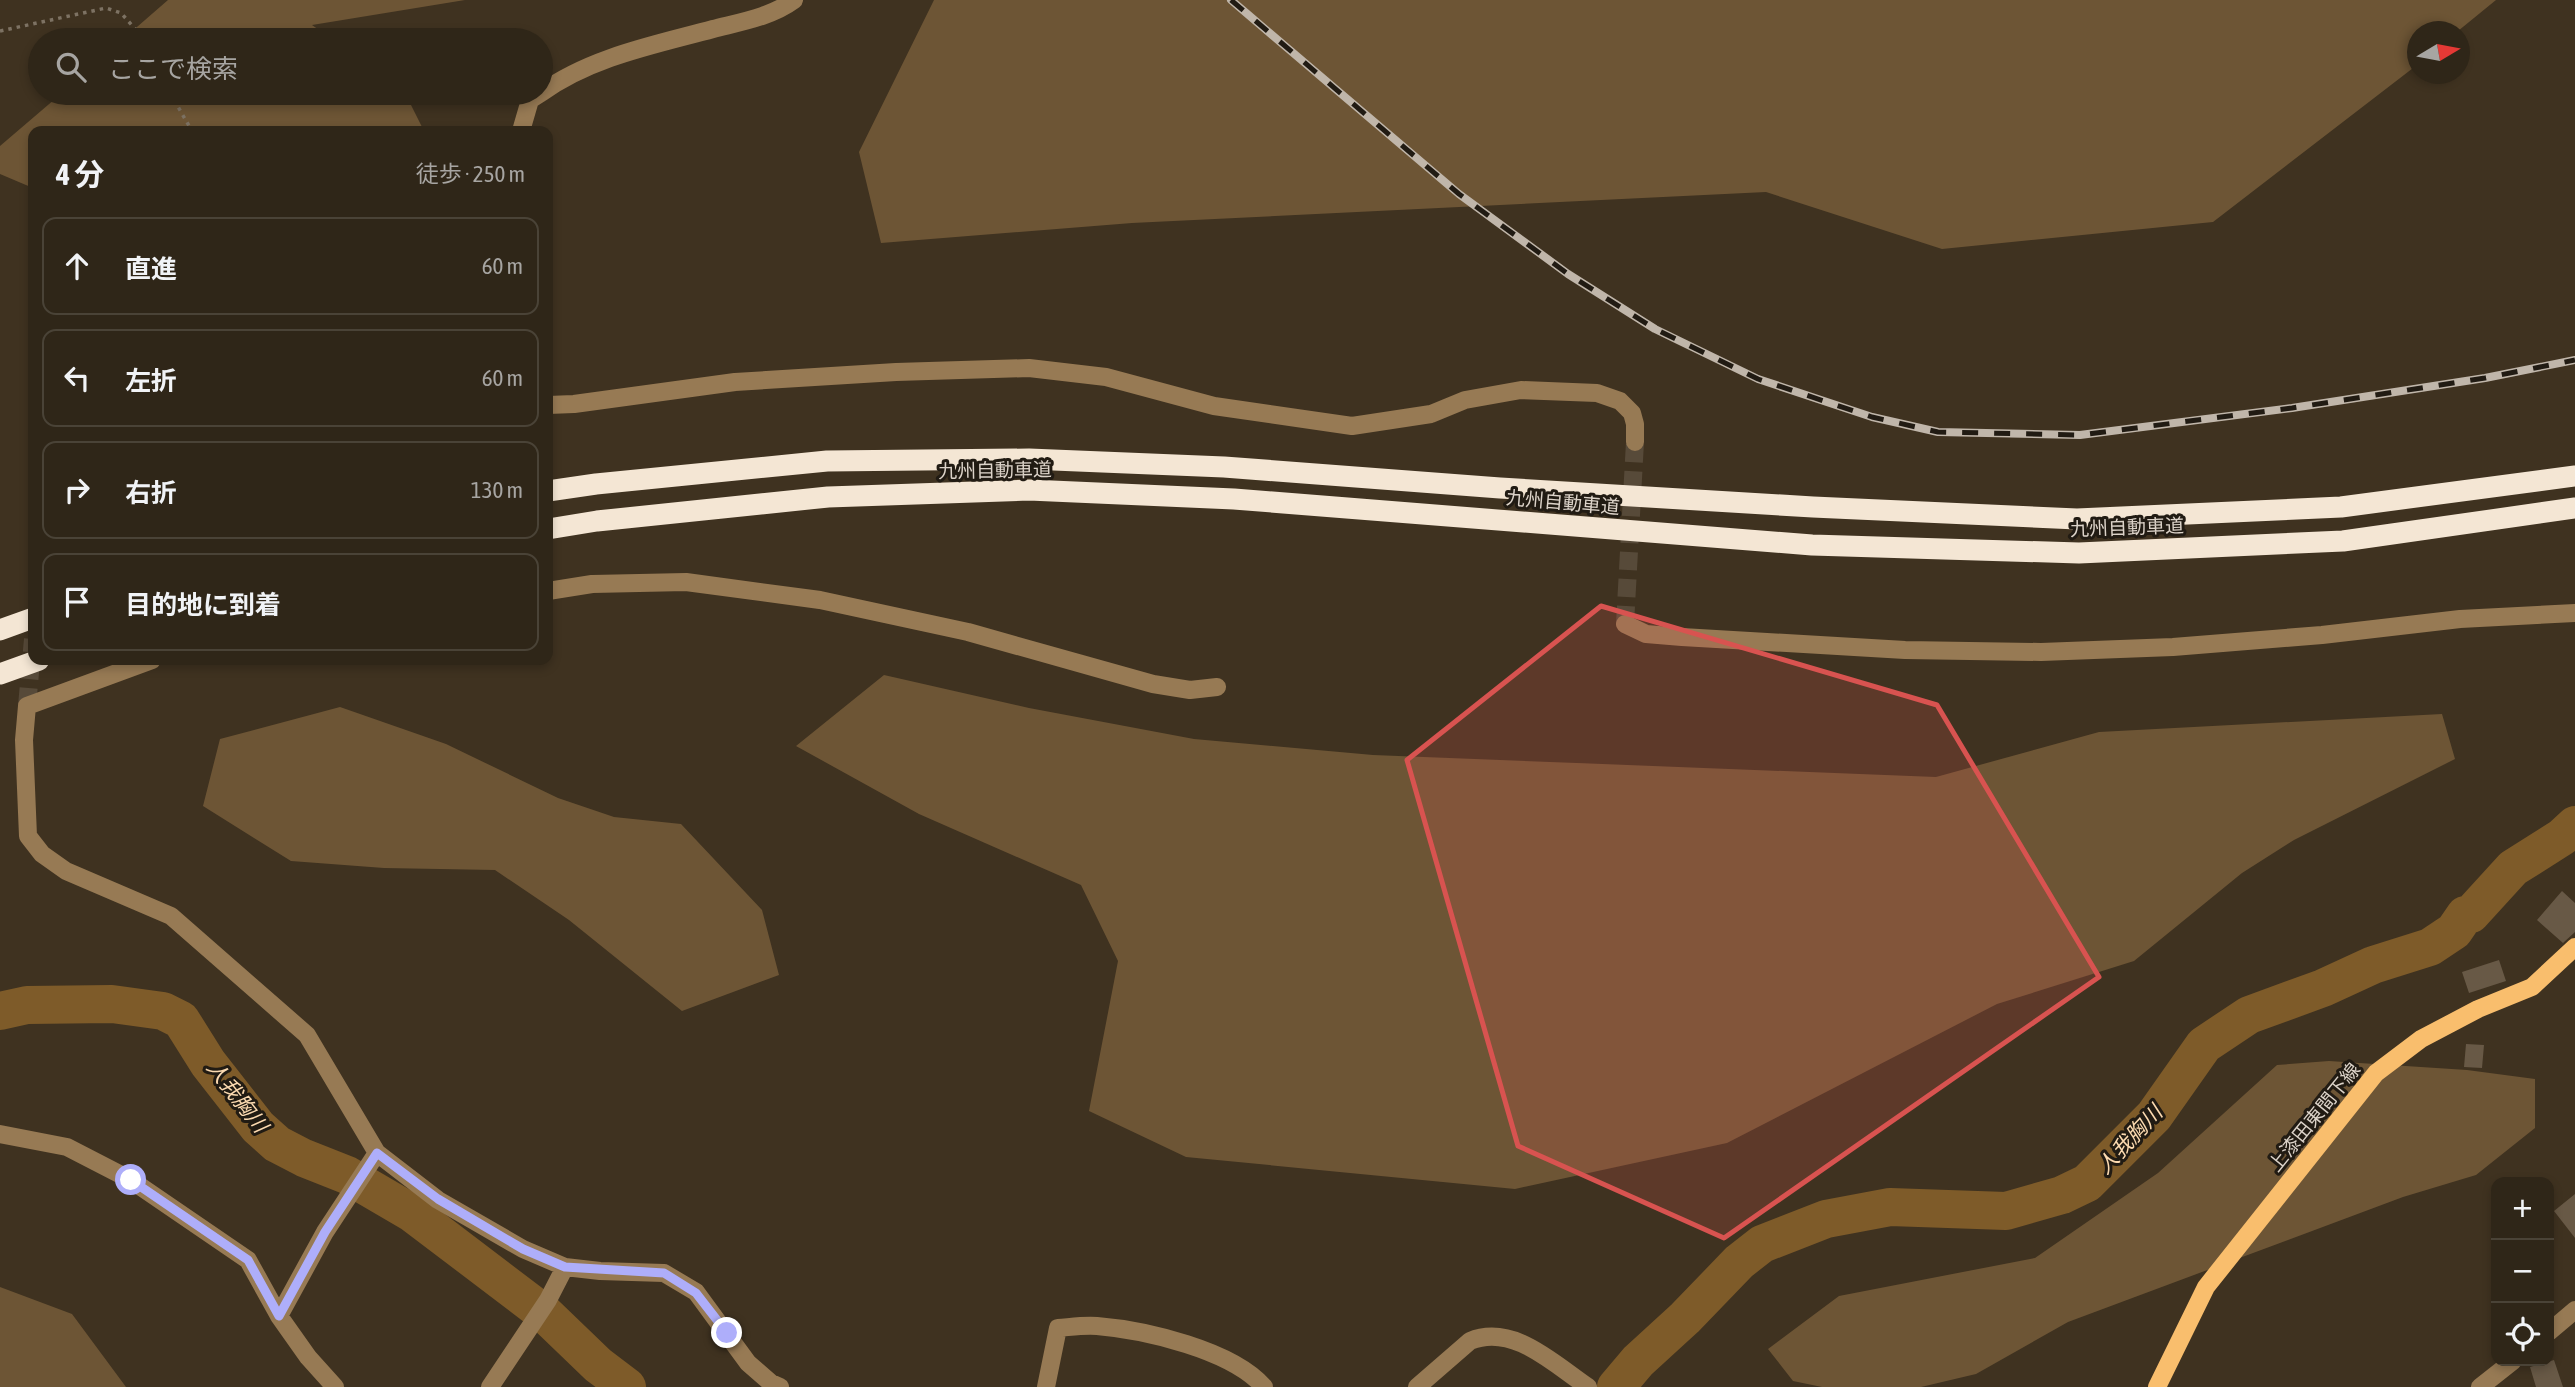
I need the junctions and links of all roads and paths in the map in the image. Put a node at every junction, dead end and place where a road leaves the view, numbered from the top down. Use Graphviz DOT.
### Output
graph roads {
  1 [pos="794,0"];
  2 [pos="134,28"];
  3 [pos="0,31"];
  4 [pos="553,84"];
  5 [pos="177,105"];
  6 [pos="529,105"];
  7 [pos="189,126"];
  8 [pos="522,126"];
  9 [pos="553,405"];
  10 [pos="1634,442"];
  11 [pos="2575,476"];
  12 [pos="553,490"];
  13 [pos="2575,508"];
  14 [pos="553,528"];
  15 [pos="553,590"];
  16 [pos="2575,612"];
  17 [pos="28,620"];
  18 [pos="1625,624"];
  19 [pos="0,630"];
  20 [pos="28,664"];
  21 [pos="138,665"];
  22 [pos="0,674"];
  23 [pos="1217,687"];
  24 [pos="2575,947"];
  25 [pos="0,1134"];
  26 [pos="377,1153"];
  27 [pos="565,1267"];
  28 [pos="2575,1310"];
  29 [pos="279,1316"];
  30 [pos="2554,1328"];
  31 [pos="2507,1366"];
  32 [pos="335,1387"];
  33 [pos="490,1387"];
  34 [pos="780,1387"];
  35 [pos="1046,1387"];
  36 [pos="1264,1387"];
  37 [pos="1417,1387"];
  38 [pos="1588,1387"];
  39 [pos="2157,1387"];
  40 [pos="2480,1387"];
  1 -- 4 [label="street"];
  2 -- 3 [label="path"];
  5 -- 7 [label="path"];
  6 -- 8 [label="street"];
  9 -- 10 [label="street"];
  11 -- 12 [label="highway, 九州自動車道"];
  13 -- 14 [label="highway, 九州自動車道"];
  15 -- 23 [label="street"];
  16 -- 18 [label="street"];
  17 -- 19 [label="highway"];
  20 -- 22 [label="highway"];
  21 -- 26 [label="street"];
  24 -- 39 [label="main road, 上漆田東間下線"];
  25 -- 29 [label="street"];
  26 -- 27 [label="street"];
  26 -- 29 [label="street"];
  27 -- 33 [label="street"];
  27 -- 34 [label="street"];
  28 -- 30 [label="street"];
  29 -- 32 [label="street"];
  31 -- 40 [label="street"];
  35 -- 36 [label="street"];
  37 -- 38 [label="street"];
}
